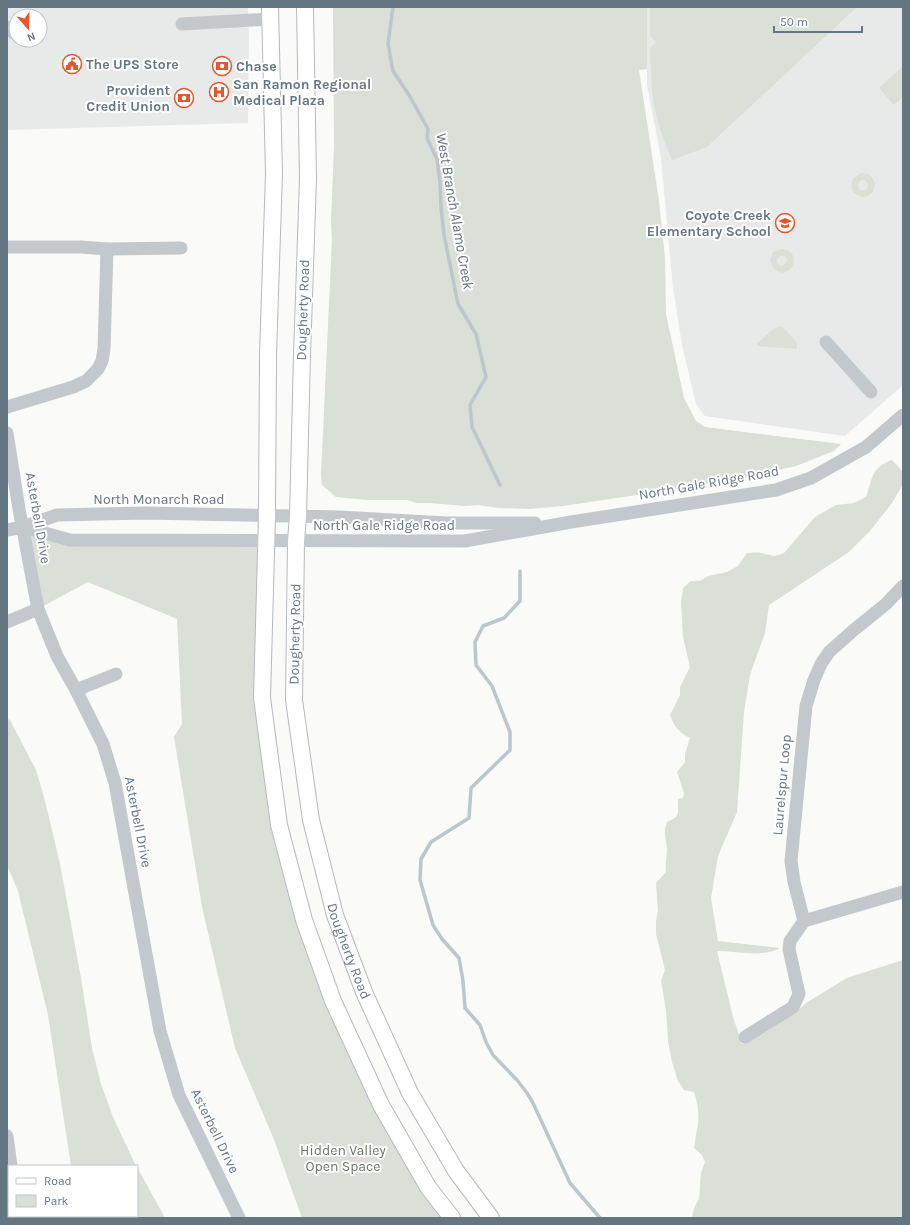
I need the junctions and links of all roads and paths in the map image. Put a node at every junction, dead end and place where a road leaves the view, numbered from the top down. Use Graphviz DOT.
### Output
graph roads {
  1 [pos="305,7"];
  2 [pos="271,13"];
  3 [pos="182,24"];
  4 [pos="7,246"];
  5 [pos="181,248"];
  6 [pos="107,249"];
  7 [pos="826,342"];
  8 [pos="871,392"];
  9 [pos="7,407"];
  10 [pos="903,415"];
  11 [pos="7,433"];
  12 [pos="267,516"];
  13 [pos="298,516"];
  14 [pos="571,522"];
  15 [pos="23,527"];
  16 [pos="7,530"];
  17 [pos="266,540"];
  18 [pos="296,542"];
  19 [pos="903,586"];
  20 [pos="38,609"];
  21 [pos="7,622"];
  22 [pos="116,674"];
  23 [pos="76,690"];
  24 [pos="903,892"];
  25 [pos="804,921"];
  26 [pos="744,1037"];
  27 [pos="7,1136"];
  28 [pos="11,1165"];
  29 [pos="239,1218"];
  30 [pos="452,1218"];
  31 [pos="491,1218"];
  1 -- 13 [label="main road, Dougherty Road"];
  2 -- 3 [label="street"];
  2 -- 12 [label="main road"];
  4 -- 6 [label="street"];
  5 -- 6 [label="street"];
  6 -- 9 [label="street"];
  7 -- 8 [label="street"];
  10 -- 14 [label="street, North Gale Ridge Road"];
  11 -- 15 [label="street, Asterbell Drive"];
  12 -- 13 [label="street, North Monarch Road"];
  12 -- 15 [label="street, North Monarch Road"];
  12 -- 17 [label="main road"];
  13 -- 14 [label="street, North Gale Ridge Road"];
  13 -- 18 [label="main road, Dougherty Road"];
  14 -- 18 [label="street, North Gale Ridge Road"];
  15 -- 16 [label="street, North Monarch Road"];
  15 -- 17 [label="street, North Monarch Road"];
  15 -- 20 [label="street, Asterbell Drive"];
  17 -- 18 [label="street, North Gale Ridge Road"];
  17 -- 30 [label="main road"];
  18 -- 31 [label="main road, Dougherty Road"];
  19 -- 25 [label="street, Laurelspur Loop"];
  20 -- 21 [label="street"];
  20 -- 23 [label="street, Asterbell Drive"];
  22 -- 23 [label="street"];
  23 -- 29 [label="street, Asterbell Drive"];
  24 -- 25 [label="street"];
  25 -- 26 [label="street"];
  27 -- 28 [label="street"];
}
